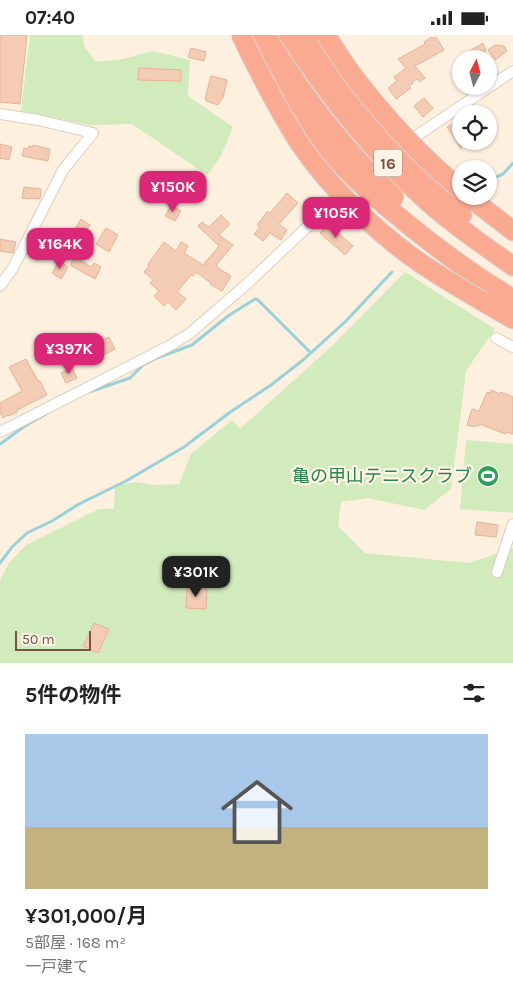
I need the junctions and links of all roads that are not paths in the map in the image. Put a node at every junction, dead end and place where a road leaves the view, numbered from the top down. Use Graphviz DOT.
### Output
graph roads {
  1 [pos="240,35"];
  2 [pos="289,35"];
  3 [pos="310,35"];
  4 [pos="326,35"];
  5 [pos="330,35"];
  6 [pos="254,38"];
  7 [pos="332,68"];
  8 [pos="513,71"];
  9 [pos="0,114"];
  10 [pos="406,143"];
  11 [pos="452,182"];
  12 [pos="348,191"];
  13 [pos="480,205"];
  14 [pos="513,231"];
  15 [pos="513,256"];
  16 [pos="513,266"];
  17 [pos="0,286"];
  18 [pos="513,291"];
  19 [pos="513,299"];
  20 [pos="513,319"];
  21 [pos="496,339"];
  22 [pos="513,347"];
  23 [pos="0,432"];
  24 [pos="513,525"];
  25 [pos="497,572"];
  1 -- 20 [label="highway, bridge"];
  2 -- 16 [label="highway, 16"];
  3 -- 7 [label="highway, 16"];
  4 -- 11 [label="highway, 16, bridge"];
  5 -- 7 [label="highway"];
  6 -- 18 [label="highway, 16"];
  6 -- 19 [label="highway, 16"];
  7 -- 15 [label="highway, 16"];
  8 -- 10 [label="street"];
  9 -- 17 [label="street"];
  12 -- 23 [label="street"];
  13 -- 14 [label="highway"];
  21 -- 22 [label="street"];
  24 -- 25 [label="street"];
}
